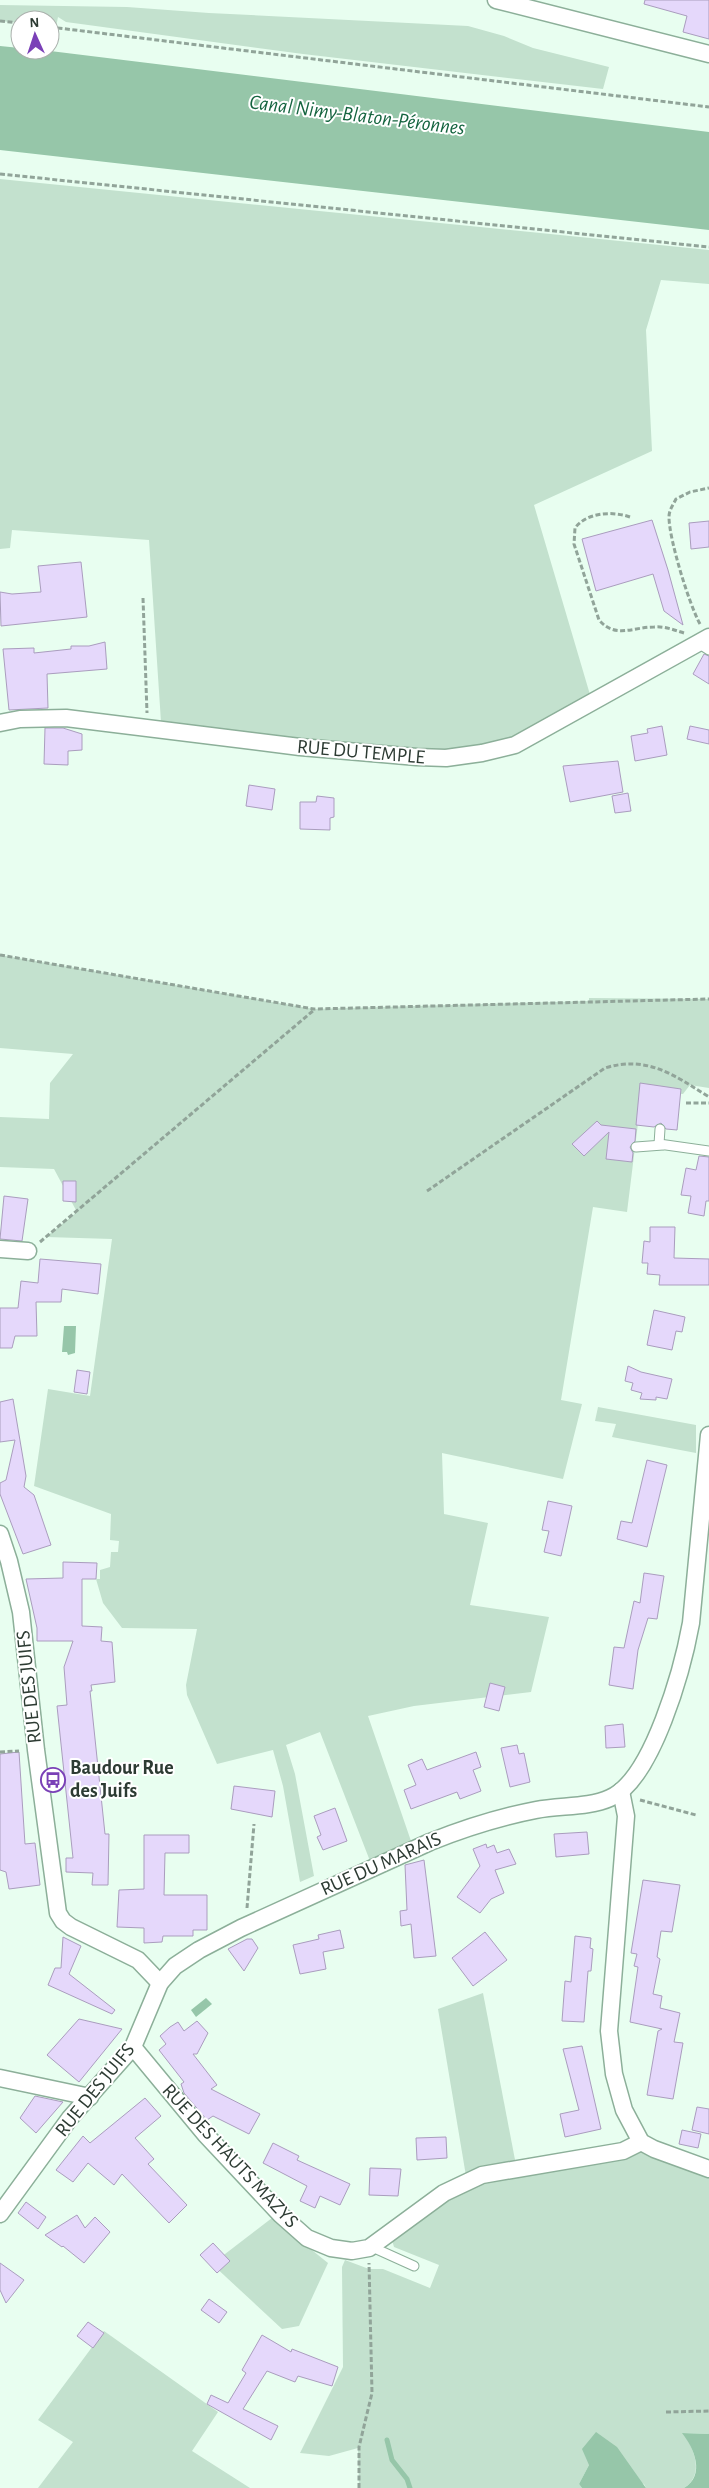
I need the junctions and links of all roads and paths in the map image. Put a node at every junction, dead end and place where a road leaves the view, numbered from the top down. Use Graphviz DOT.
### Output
graph roads {
  1 [pos="496,0"];
  2 [pos="60,28"];
  3 [pos="709,54"];
  4 [pos="709,107"];
  5 [pos="0,174"];
  6 [pos="709,247"];
  7 [pos="709,488"];
  8 [pos="630,517"];
  9 [pos="142,598"];
  10 [pos="684,633"];
  11 [pos="706,642"];
  12 [pos="0,723"];
  13 [pos="148,728"];
  14 [pos="0,955"];
  15 [pos="709,999"];
  16 [pos="314,1010"];
  17 [pos="709,1096"];
  18 [pos="686,1103"];
  19 [pos="709,1103"];
  20 [pos="660,1129"];
  21 [pos="663,1145"];
  22 [pos="636,1147"];
  23 [pos="709,1151"];
  24 [pos="426,1191"];
  25 [pos="0,1250"];
  26 [pos="28,1251"];
  27 [pos="709,1435"];
  28 [pos="0,1534"];
  29 [pos="622,1792"];
  30 [pos="696,1815"];
  31 [pos="254,1824"];
  32 [pos="246,1926"];
  33 [pos="160,1983"];
  34 [pos="133,2047"];
  35 [pos="0,2078"];
  36 [pos="90,2097"];
  37 [pos="641,2142"];
  38 [pos="709,2169"];
  39 [pos="0,2214"];
  40 [pos="370,2248"];
  41 [pos="414,2266"];
  42 [pos="709,2411"];
  43 [pos="666,2412"];
  44 [pos="359,2488"];
  1 -- 3 [label="street"];
  2 -- 4 [label="path"];
  5 -- 6 [label="path"];
  7 -- 11 [label="path"];
  8 -- 10 [label="path"];
  9 -- 13 [label="path"];
  11 -- 13 [label="street, RUE DU TEMPLE"];
  12 -- 13 [label="street, RUE DU TEMPLE"];
  14 -- 16 [label="path"];
  15 -- 16 [label="path"];
  16 -- 26 [label="path"];
  17 -- 24 [label="path"];
  18 -- 19 [label="path"];
  20 -- 21 [label="lane"];
  21 -- 22 [label="lane"];
  21 -- 23 [label="lane"];
  25 -- 26 [label="street"];
  27 -- 29 [label="street, RUE DU MARAIS"];
  28 -- 33 [label="street, RUE DES JUIFS"];
  29 -- 30 [label="path"];
  29 -- 32 [label="street, RUE DU MARAIS"];
  29 -- 37 [label="street"];
  31 -- 32 [label="path"];
  32 -- 33 [label="street, RUE DU MARAIS"];
  33 -- 34 [label="street, RUE DES JUIFS"];
  34 -- 36 [label="street, RUE DES JUIFS"];
  34 -- 40 [label="street, RUE DES HAUTS MAZYS"];
  35 -- 36 [label="street"];
  36 -- 39 [label="street, RUE DES JUIFS"];
  37 -- 38 [label="street"];
  37 -- 40 [label="street"];
  40 -- 41 [label="lane"];
  40 -- 44 [label="path"];
  42 -- 43 [label="path"];
}
